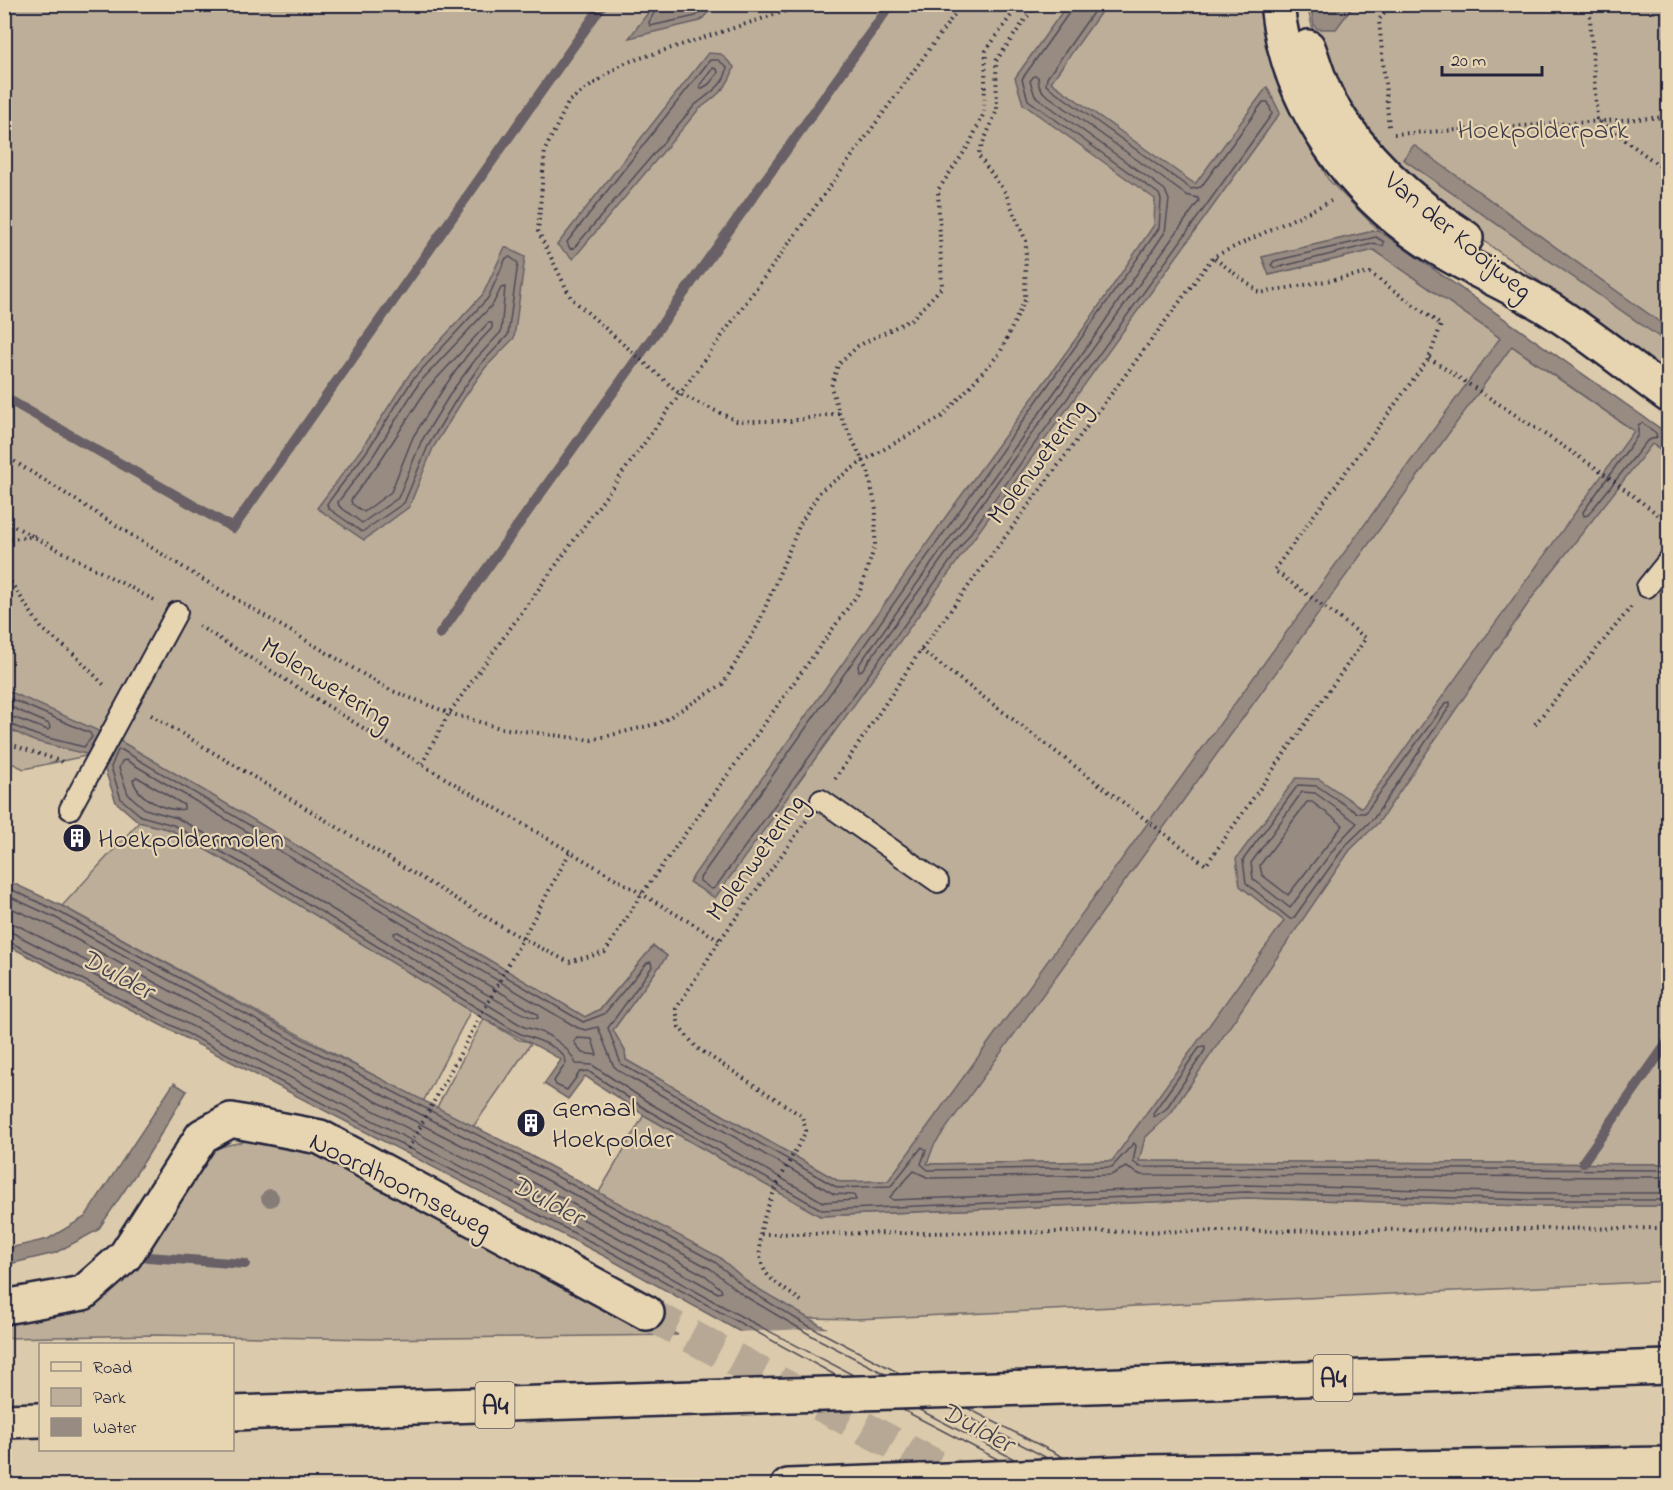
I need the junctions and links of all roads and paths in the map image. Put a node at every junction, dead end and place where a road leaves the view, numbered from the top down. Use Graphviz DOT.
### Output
graph roads {
  1 [pos="795,4"];
  2 [pos="962,4"];
  3 [pos="1019,4"];
  4 [pos="1036,4"];
  5 [pos="1277,4"];
  6 [pos="1298,4"];
  7 [pos="1390,4"];
  8 [pos="1589,4"];
  9 [pos="1668,117"];
  10 [pos="1597,119"];
  11 [pos="1668,172"];
  12 [pos="1358,185"];
  13 [pos="1213,257"];
  14 [pos="1544,306"];
  15 [pos="1429,358"];
  16 [pos="680,394"];
  17 [pos="1668,395"];
  18 [pos="839,413"];
  19 [pos="4,455"];
  20 [pos="862,461"];
  21 [pos="4,521"];
  22 [pos="1668,522"];
  23 [pos="36,536"];
  24 [pos="4,540"];
  25 [pos="1668,561"];
  26 [pos="4,572"];
  27 [pos="1647,587"];
  28 [pos="177,612"];
  29 [pos="921,650"];
  30 [pos="128,701"];
  31 [pos="449,713"];
  32 [pos="1535,724"];
  33 [pos="4,742"];
  34 [pos="422,764"];
  35 [pos="93,769"];
  36 [pos="821,800"];
  37 [pos="70,809"];
  38 [pos="570,852"];
  39 [pos="938,882"];
  40 [pos="641,895"];
  41 [pos="521,938"];
  42 [pos="720,940"];
  43 [pos="406,1153"];
  44 [pos="1668,1228"];
  45 [pos="761,1234"];
  46 [pos="801,1301"];
  47 [pos="4,1306"];
  48 [pos="647,1313"];
  49 [pos="1668,1366"];
  50 [pos="234,1413"];
  51 [pos="39,1420"];
  52 [pos="4,1421"];
  53 [pos="1668,1464"];
  54 [pos="788,1485"];
  1 -- 16 [label="path"];
  2 -- 16 [label="path"];
  3 -- 18 [label="path"];
  4 -- 20 [label="path"];
  5 -- 12 [label="main road, Van der Kooijweg"];
  6 -- 14 [label="main road, Van der Kooijweg"];
  7 -- 10 [label="path, Van der Kooijweg"];
  8 -- 10 [label="path"];
  9 -- 10 [label="path"];
  10 -- 11 [label="path"];
  12 -- 13 [label="path, Molenwetering"];
  12 -- 14 [label="main road, Van der Kooijweg"];
  13 -- 15 [label="path"];
  13 -- 29 [label="path, Molenwetering"];
  14 -- 17 [label="main road, Van der Kooijweg"];
  15 -- 22 [label="path"];
  15 -- 29 [label="path"];
  16 -- 18 [label="path"];
  16 -- 31 [label="path"];
  18 -- 20 [label="path"];
  19 -- 31 [label="path"];
  20 -- 31 [label="path"];
  20 -- 40 [label="path"];
  21 -- 23 [label="path, Molenwetering"];
  23 -- 24 [label="path"];
  23 -- 28 [label="path, Molenwetering"];
  25 -- 27 [label="lane"];
  26 -- 30 [label="path"];
  27 -- 32 [label="path"];
  28 -- 30 [label="lane"];
  28 -- 34 [label="path, Molenwetering"];
  29 -- 36 [label="path, Molenwetering"];
  30 -- 35 [label="lane"];
  30 -- 41 [label="path"];
  31 -- 34 [label="path"];
  33 -- 35 [label="path"];
  34 -- 38 [label="path, Molenwetering"];
  35 -- 37 [label="lane"];
  36 -- 39 [label="lane"];
  36 -- 42 [label="path, Molenwetering"];
  38 -- 40 [label="path, Molenwetering"];
  38 -- 41 [label="path"];
  40 -- 41 [label="path"];
  40 -- 42 [label="path, Molenwetering"];
  41 -- 43 [label="path"];
  42 -- 45 [label="path"];
  44 -- 45 [label="path"];
  45 -- 46 [label="path"];
  47 -- 48 [label="main road, Noordhoornseweg"];
  49 -- 50 [label="main road, A4, bridge"];
  51 -- 52 [label="main road"];
  53 -- 54 [label="main road, bridge"];
}
